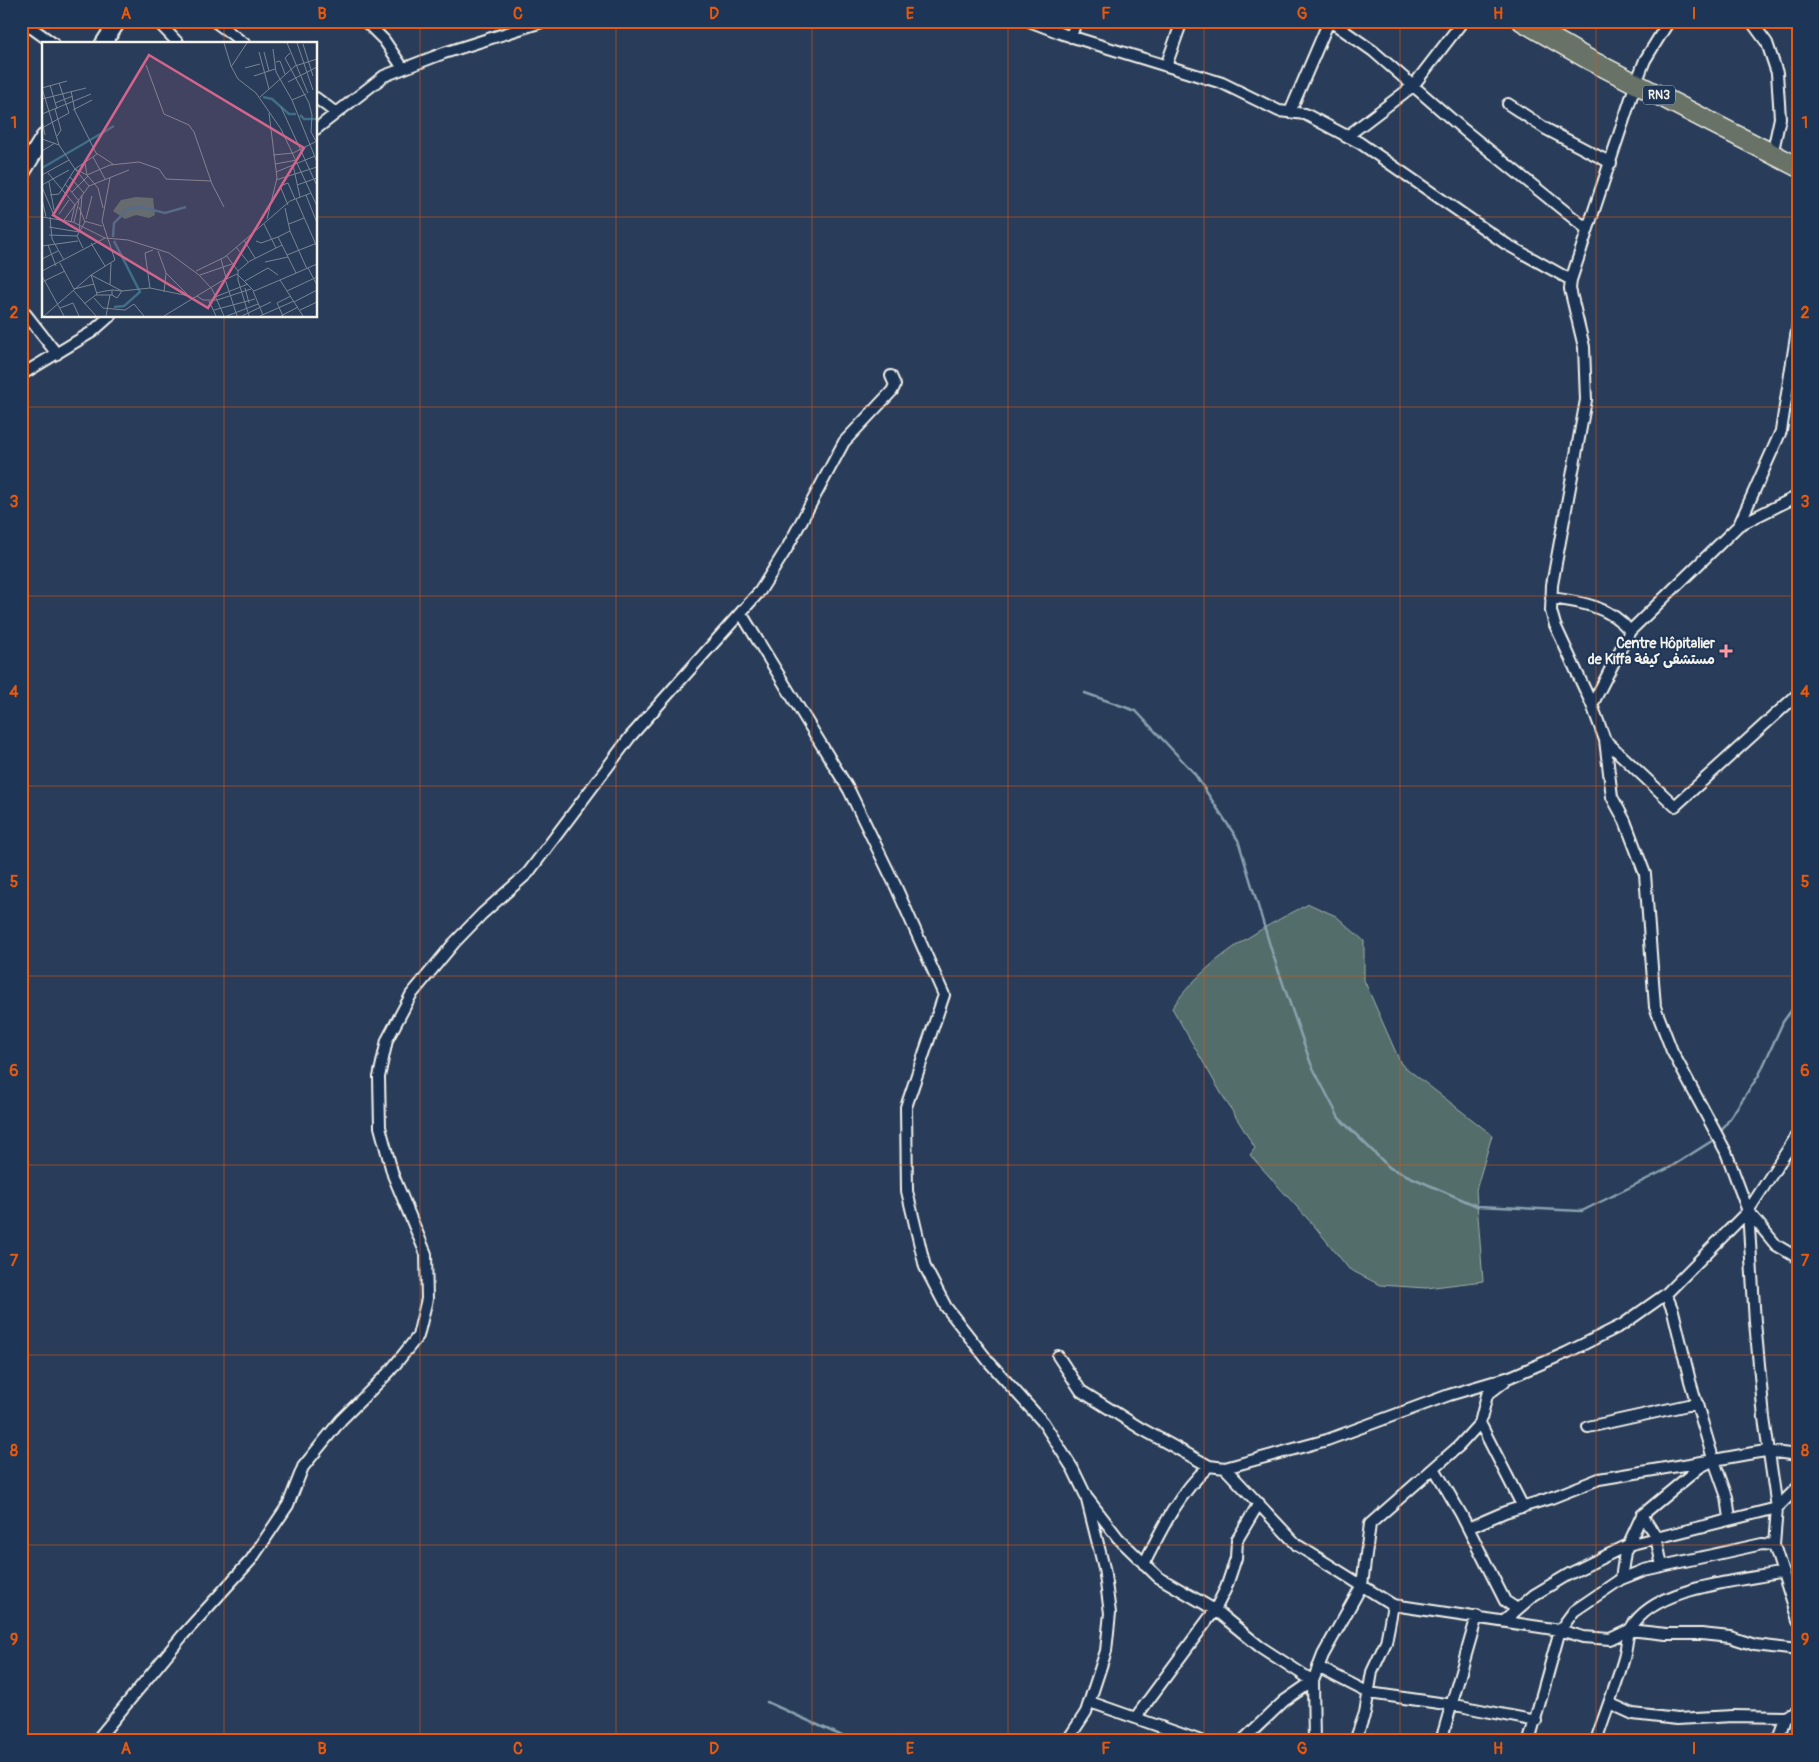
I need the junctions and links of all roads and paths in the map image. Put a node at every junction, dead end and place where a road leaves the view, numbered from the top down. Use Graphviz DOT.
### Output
graph roads {
  1 [pos="118,21"];
  2 [pos="157,21"];
  3 [pos="214,21"];
  4 [pos="365,21"];
  5 [pos="545,21"];
  6 [pos="1029,21"];
  7 [pos="1076,21"];
  8 [pos="1182,21"];
  9 [pos="1330,21"];
  10 [pos="1463,21"];
  11 [pos="1522,21"];
  12 [pos="1669,21"];
  13 [pos="1752,22"];
  14 [pos="25,25"];
  15 [pos="1543,27"];
  16 [pos="1071,37"];
  17 [pos="51,42"];
  18 [pos="104,42"];
  19 [pos="177,42"];
  20 [pos="243,42"];
  21 [pos="1166,66"];
  22 [pos="403,68"];
  23 [pos="1636,83"];
  24 [pos="1413,86"];
  25 [pos="318,100"];
  26 [pos="1508,104"];
  27 [pos="1290,112"];
  28 [pos="336,113"];
  29 [pos="318,127"];
  30 [pos="1346,137"];
  31 [pos="42,140"];
  32 [pos="1772,155"];
  33 [pos="1611,163"];
  34 [pos="1798,167"];
  35 [pos="21,174"];
  36 [pos="1587,229"];
  37 [pos="1571,280"];
  38 [pos="21,308"];
  39 [pos="108,318"];
  40 [pos="1798,324"];
  41 [pos="57,354"];
  42 [pos="21,375"];
  43 [pos="891,376"];
  44 [pos="1798,496"];
  45 [pos="1739,525"];
  46 [pos="1551,598"];
  47 [pos="740,613"];
  48 [pos="1630,631"];
  49 [pos="1798,694"];
  50 [pos="1592,705"];
  51 [pos="1605,740"];
  52 [pos="1798,1134"];
  53 [pos="1748,1210"];
  54 [pos="1798,1258"];
  55 [pos="1666,1294"];
  56 [pos="1058,1356"];
  57 [pos="1510,1377"];
  58 [pos="1697,1402"];
  59 [pos="1480,1423"];
  60 [pos="1588,1427"];
  61 [pos="1770,1452"];
  62 [pos="1798,1455"];
  63 [pos="1714,1460"];
  64 [pos="1209,1466"];
  65 [pos="1225,1468"];
  66 [pos="1434,1468"];
  67 [pos="1798,1486"];
  68 [pos="1086,1496"];
  69 [pos="1259,1503"];
  70 [pos="1522,1507"];
  71 [pos="1777,1508"];
  72 [pos="1642,1515"];
  73 [pos="1730,1518"];
  74 [pos="1468,1528"];
  75 [pos="1656,1537"];
  76 [pos="1628,1545"];
  77 [pos="1774,1545"];
  78 [pos="1144,1564"];
  79 [pos="1662,1566"];
  80 [pos="1784,1572"];
  81 [pos="1621,1579"];
  82 [pos="1362,1585"];
  83 [pos="1393,1605"];
  84 [pos="1517,1609"];
  85 [pos="1215,1610"];
  86 [pos="1477,1616"];
  87 [pos="1798,1620"];
  88 [pos="1504,1621"];
  89 [pos="1560,1630"];
  90 [pos="1629,1630"];
  91 [pos="1798,1650"];
  92 [pos="1318,1667"];
  93 [pos="1313,1681"];
  94 [pos="1369,1693"];
  95 [pos="1090,1702"];
  96 [pos="1609,1703"];
  97 [pos="1453,1705"];
  98 [pos="1798,1711"];
  99 [pos="1136,1717"];
  100 [pos="1785,1717"];
  101 [pos="1536,1721"];
  102 [pos="96,1741"];
  103 [pos="1067,1741"];
  104 [pos="1200,1741"];
  105 [pos="1242,1741"];
  106 [pos="1314,1741"];
  107 [pos="1355,1741"];
  108 [pos="1441,1741"];
  109 [pos="1529,1741"];
  110 [pos="1596,1741"];
  111 [pos="1778,1741"];
  1 -- 18 [label="main road"];
  2 -- 19 [label="street"];
  3 -- 20 [label="street"];
  4 -- 22 [label="street"];
  5 -- 22 [label="street"];
  6 -- 16 [label="street"];
  7 -- 16 [label="street"];
  8 -- 21 [label="street"];
  9 -- 24 [label="street"];
  9 -- 27 [label="street"];
  10 -- 24 [label="street"];
  11 -- 15 [label="highway, RN3"];
  12 -- 23 [label="street"];
  13 -- 32 [label="street"];
  14 -- 17 [label="street"];
  15 -- 23 [label="highway, RN3"];
  16 -- 21 [label="street"];
  21 -- 27 [label="street"];
  22 -- 28 [label="street"];
  23 -- 32 [label="highway, RN3"];
  23 -- 33 [label="street"];
  24 -- 30 [label="street"];
  24 -- 36 [label="street"];
  25 -- 28 [label="street"];
  26 -- 33 [label="street"];
  27 -- 30 [label="street"];
  28 -- 29 [label="street"];
  30 -- 37 [label="street"];
  31 -- 35 [label="main road"];
  32 -- 34 [label="highway, RN3"];
  33 -- 36 [label="street"];
  36 -- 37 [label="street"];
  37 -- 46 [label="street"];
  38 -- 41 [label="street"];
  39 -- 41 [label="street"];
  40 -- 45 [label="street"];
  41 -- 42 [label="street"];
  43 -- 47 [label="street"];
  44 -- 45 [label="street"];
  45 -- 48 [label="street"];
  46 -- 48 [label="street"];
  46 -- 50 [label="street"];
  47 -- 68 [label="street"];
  47 -- 102 [label="street"];
  48 -- 50 [label="street"];
  49 -- 51 [label="street"];
  50 -- 51 [label="street"];
  51 -- 53 [label="street"];
  52 -- 53 [label="street"];
  53 -- 54 [label="street"];
  53 -- 55 [label="street"];
  53 -- 61 [label="street"];
  55 -- 57 [label="street"];
  55 -- 58 [label="street"];
  56 -- 64 [label="street"];
  57 -- 59 [label="street"];
  57 -- 65 [label="street"];
  58 -- 60 [label="street"];
  58 -- 63 [label="street"];
  59 -- 66 [label="street"];
  59 -- 70 [label="street"];
  61 -- 62 [label="street"];
  61 -- 63 [label="street"];
  61 -- 71 [label="street"];
  63 -- 70 [label="street"];
  63 -- 72 [label="street"];
  63 -- 73 [label="street"];
  64 -- 65 [label="street"];
  64 -- 78 [label="street"];
  65 -- 69 [label="street"];
  66 -- 74 [label="street"];
  66 -- 82 [label="street"];
  67 -- 71 [label="street"];
  68 -- 78 [label="street"];
  68 -- 95 [label="street"];
  69 -- 82 [label="street"];
  69 -- 85 [label="street"];
  70 -- 74 [label="street"];
  71 -- 73 [label="street"];
  71 -- 77 [label="street"];
  72 -- 75 [label="street"];
  72 -- 76 [label="street"];
  73 -- 75 [label="street"];
  74 -- 84 [label="street"];
  75 -- 76 [label="street"];
  75 -- 79 [label="street"];
  76 -- 81 [label="street"];
  76 -- 84 [label="street"];
  77 -- 79 [label="street"];
  77 -- 80 [label="street"];
  78 -- 85 [label="street"];
  79 -- 81 [label="street"];
  80 -- 87 [label="street"];
  80 -- 90 [label="street"];
  81 -- 89 [label="street"];
  82 -- 83 [label="street"];
  82 -- 92 [label="street"];
  83 -- 86 [label="street"];
  83 -- 94 [label="street"];
  84 -- 88 [label="street"];
  85 -- 93 [label="street"];
  85 -- 99 [label="street"];
  86 -- 88 [label="street"];
  86 -- 97 [label="street"];
  88 -- 89 [label="street"];
  89 -- 90 [label="street"];
  89 -- 101 [label="street"];
  90 -- 91 [label="street"];
  90 -- 96 [label="street"];
  92 -- 93 [label="street"];
  92 -- 94 [label="street"];
  93 -- 105 [label="street"];
  93 -- 106 [label="street"];
  94 -- 97 [label="street"];
  94 -- 107 [label="street"];
  95 -- 99 [label="street"];
  95 -- 103 [label="street"];
  96 -- 100 [label="street"];
  96 -- 110 [label="street"];
  97 -- 101 [label="street"];
  97 -- 108 [label="street"];
  98 -- 100 [label="street"];
  99 -- 104 [label="street"];
  100 -- 111 [label="street"];
  101 -- 109 [label="street"];
}
